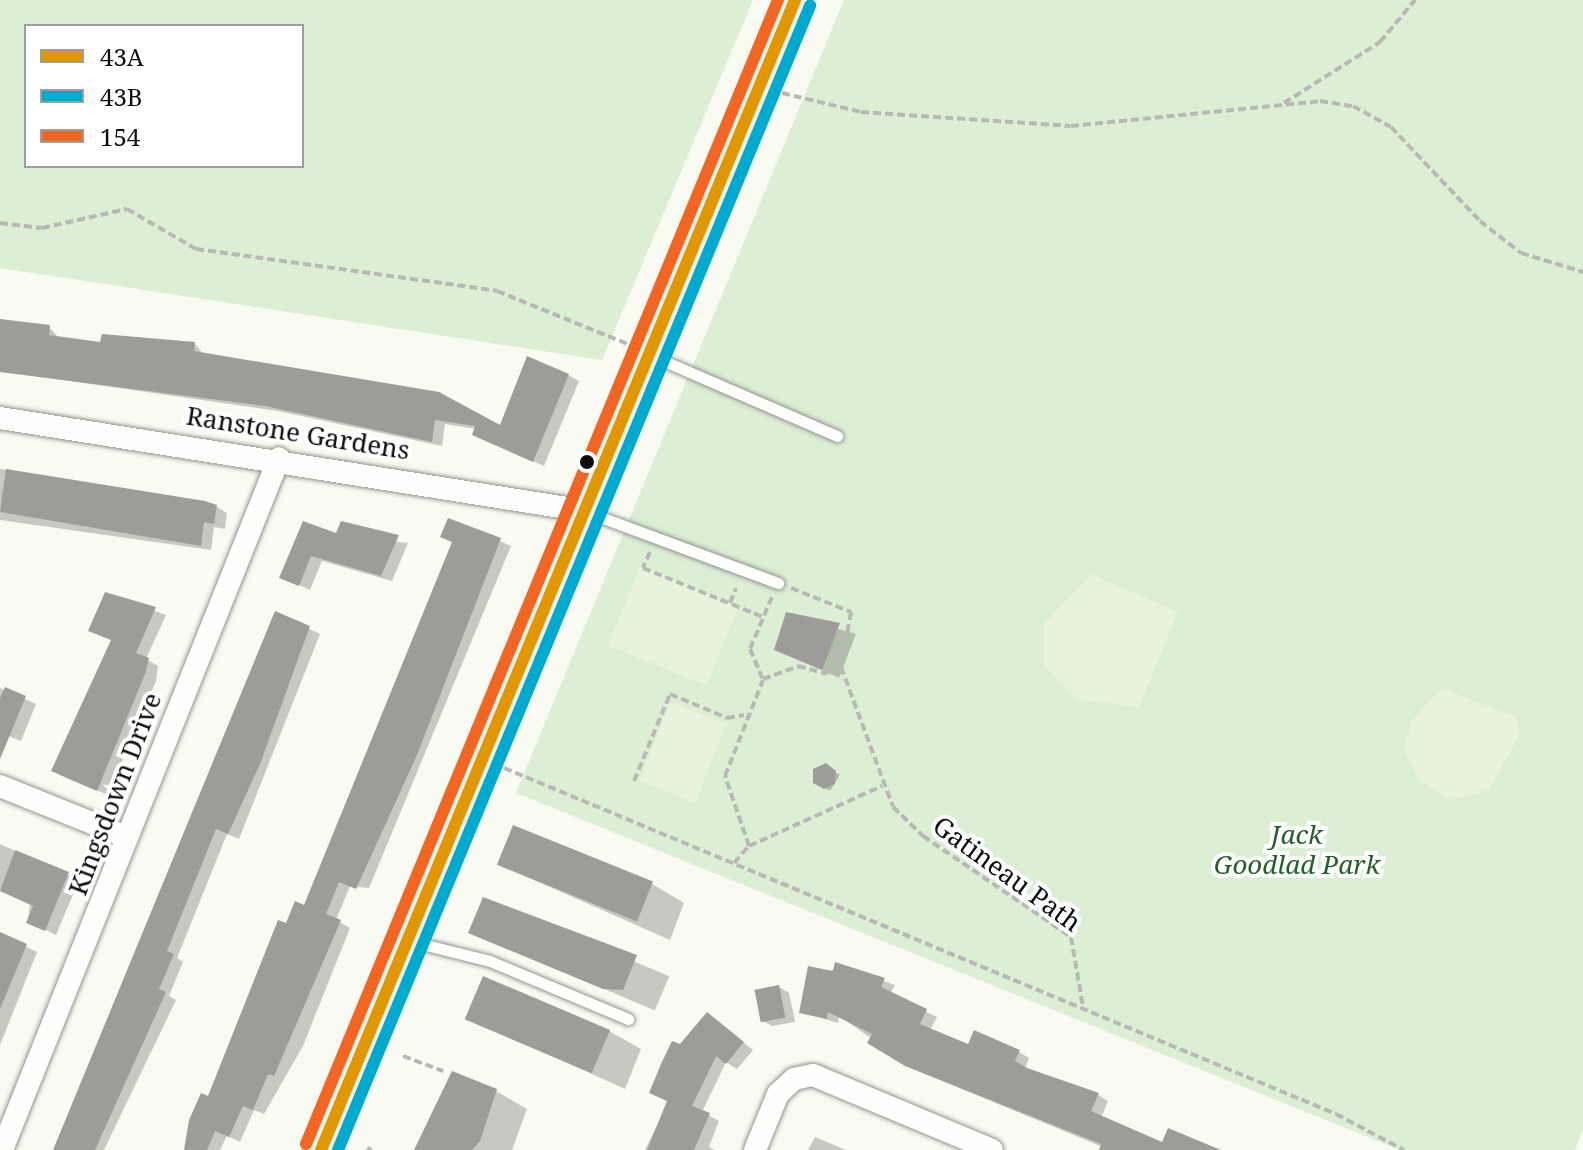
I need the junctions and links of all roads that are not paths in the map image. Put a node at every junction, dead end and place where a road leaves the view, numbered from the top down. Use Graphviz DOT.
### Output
graph roads {
  1 [pos="795,0"];
  2 [pos="638,349"];
  3 [pos="0,418"];
  4 [pos="837,436"];
  5 [pos="279,458"];
  6 [pos="586,511"];
  7 [pos="778,583"];
  8 [pos="0,786"];
  9 [pos="127,837"];
  10 [pos="408,941"];
  11 [pos="628,1019"];
  12 [pos="2,1150"];
  13 [pos="321,1150"];
  14 [pos="755,1150"];
  15 [pos="992,1150"];
  1 -- 2 [label="main road"];
  2 -- 4 [label="lane"];
  2 -- 6 [label="main road"];
  3 -- 5 [label="street, Ranstone Gardens"];
  5 -- 6 [label="street, Ranstone Gardens"];
  5 -- 9 [label="street, Kingsdown Drive"];
  6 -- 7 [label="lane"];
  6 -- 10 [label="main road"];
  8 -- 9 [label="street"];
  9 -- 12 [label="street, Kingsdown Drive"];
  10 -- 11 [label="lane"];
  10 -- 13 [label="main road"];
  14 -- 15 [label="street"];
}
